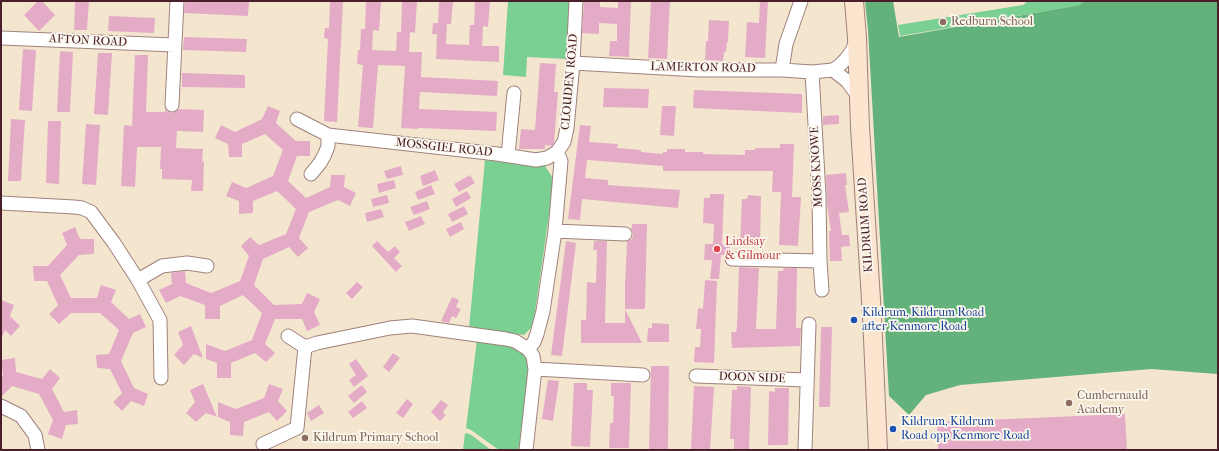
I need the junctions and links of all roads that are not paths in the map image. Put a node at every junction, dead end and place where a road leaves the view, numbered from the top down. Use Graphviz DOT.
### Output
graph roads {
  1 [pos="177,1"];
  2 [pos="576,1"];
  3 [pos="801,1"];
  4 [pos="854,1"];
  5 [pos="1,38"];
  6 [pos="857,38"];
  7 [pos="174,45"];
  8 [pos="573,63"];
  9 [pos="782,70"];
  10 [pos="833,70"];
  11 [pos="812,72"];
  12 [pos="514,93"];
  13 [pos="859,97"];
  14 [pos="172,106"];
  15 [pos="297,119"];
  16 [pos="328,135"];
  17 [pos="557,152"];
  18 [pos="508,156"];
  19 [pos="311,174"];
  20 [pos="1,203"];
  21 [pos="555,231"];
  22 [pos="625,234"];
  23 [pos="732,259"];
  24 [pos="820,261"];
  25 [pos="207,266"];
  26 [pos="138,280"];
  27 [pos="822,290"];
  28 [pos="809,324"];
  29 [pos="288,336"];
  30 [pos="304,347"];
  31 [pos="528,349"];
  32 [pos="536,370"];
  33 [pos="643,376"];
  34 [pos="696,376"];
  35 [pos="161,378"];
  36 [pos="808,380"];
  37 [pos="1,406"];
  38 [pos="877,427"];
  39 [pos="263,444"];
  40 [pos="38,450"];
  41 [pos="526,450"];
  42 [pos="805,450"];
  43 [pos="870,450"];
  44 [pos="878,450"];
  1 -- 7 [label="street"];
  2 -- 8 [label="street, CLOUDEN ROAD"];
  3 -- 9 [label="street"];
  4 -- 6 [label="street, KILDRUM ROAD"];
  5 -- 7 [label="street, AFTON ROAD"];
  6 -- 10 [label="street"];
  6 -- 13 [label="street, KILDRUM ROAD"];
  7 -- 14 [label="street"];
  8 -- 9 [label="street, LAMERTON ROAD"];
  8 -- 17 [label="street, CLOUDEN ROAD"];
  9 -- 11 [label="street, LAMERTON ROAD"];
  10 -- 11 [label="street, LAMERTON ROAD"];
  10 -- 13 [label="street"];
  11 -- 24 [label="street, MOSS KNOWE"];
  12 -- 18 [label="street"];
  13 -- 38 [label="street, KILDRUM ROAD"];
  15 -- 16 [label="street, MOSSGIEL ROAD"];
  16 -- 18 [label="street, MOSSGIEL ROAD"];
  16 -- 19 [label="street"];
  17 -- 18 [label="street, MOSSGIEL ROAD"];
  17 -- 21 [label="street"];
  20 -- 26 [label="street"];
  21 -- 22 [label="street"];
  21 -- 31 [label="street"];
  23 -- 24 [label="street"];
  24 -- 27 [label="street, MOSS KNOWE"];
  25 -- 26 [label="street"];
  26 -- 35 [label="street"];
  28 -- 36 [label="street"];
  29 -- 30 [label="street"];
  30 -- 31 [label="street"];
  30 -- 39 [label="street"];
  31 -- 32 [label="street"];
  32 -- 33 [label="street"];
  32 -- 41 [label="street"];
  34 -- 36 [label="street, DOON SIDE"];
  36 -- 42 [label="street"];
  37 -- 40 [label="street"];
  38 -- 43 [label="street"];
  38 -- 44 [label="street, KILDRUM ROAD"];
}
